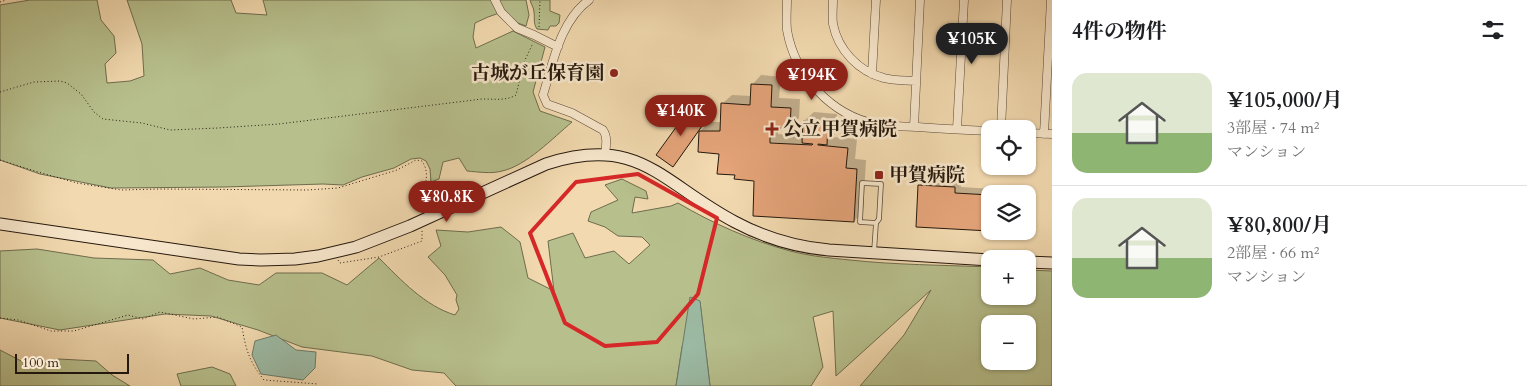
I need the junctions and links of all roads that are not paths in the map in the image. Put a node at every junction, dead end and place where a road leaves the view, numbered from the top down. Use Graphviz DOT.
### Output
graph roads {
  1 [pos="495,0"];
  2 [pos="589,0"];
  3 [pos="787,0"];
  4 [pos="833,0"];
  5 [pos="876,0"];
  6 [pos="920,0"];
  7 [pos="964,0"];
  8 [pos="1007,0"];
  9 [pos="1051,0"];
  10 [pos="558,47"];
  11 [pos="872,74"];
  12 [pos="916,81"];
  13 [pos="1049,91"];
  14 [pos="1001,120"];
  15 [pos="914,127"];
  16 [pos="957,129"];
  17 [pos="981,130"];
  18 [pos="1048,134"];
  19 [pos="605,154"];
  20 [pos="0,224"];
  21 [pos="876,224"];
  22 [pos="874,252"];
  23 [pos="981,259"];
  24 [pos="1036,262"];
  25 [pos="1052,263"];
  1 -- 10 [label="street"];
  2 -- 10 [label="street"];
  3 -- 15 [label="street"];
  4 -- 11 [label="street"];
  5 -- 11 [label="street"];
  6 -- 12 [label="street"];
  7 -- 16 [label="street"];
  8 -- 14 [label="street"];
  9 -- 13 [label="street"];
  10 -- 19 [label="street"];
  11 -- 12 [label="street"];
  12 -- 15 [label="street"];
  13 -- 18 [label="street"];
  15 -- 16 [label="street"];
  16 -- 17 [label="street"];
  19 -- 20 [label="street"];
  19 -- 22 [label="street"];
  21 -- 21 [label="lane"];
  21 -- 22 [label="lane"];
  22 -- 23 [label="street"];
  24 -- 25 [label="street"];
}
